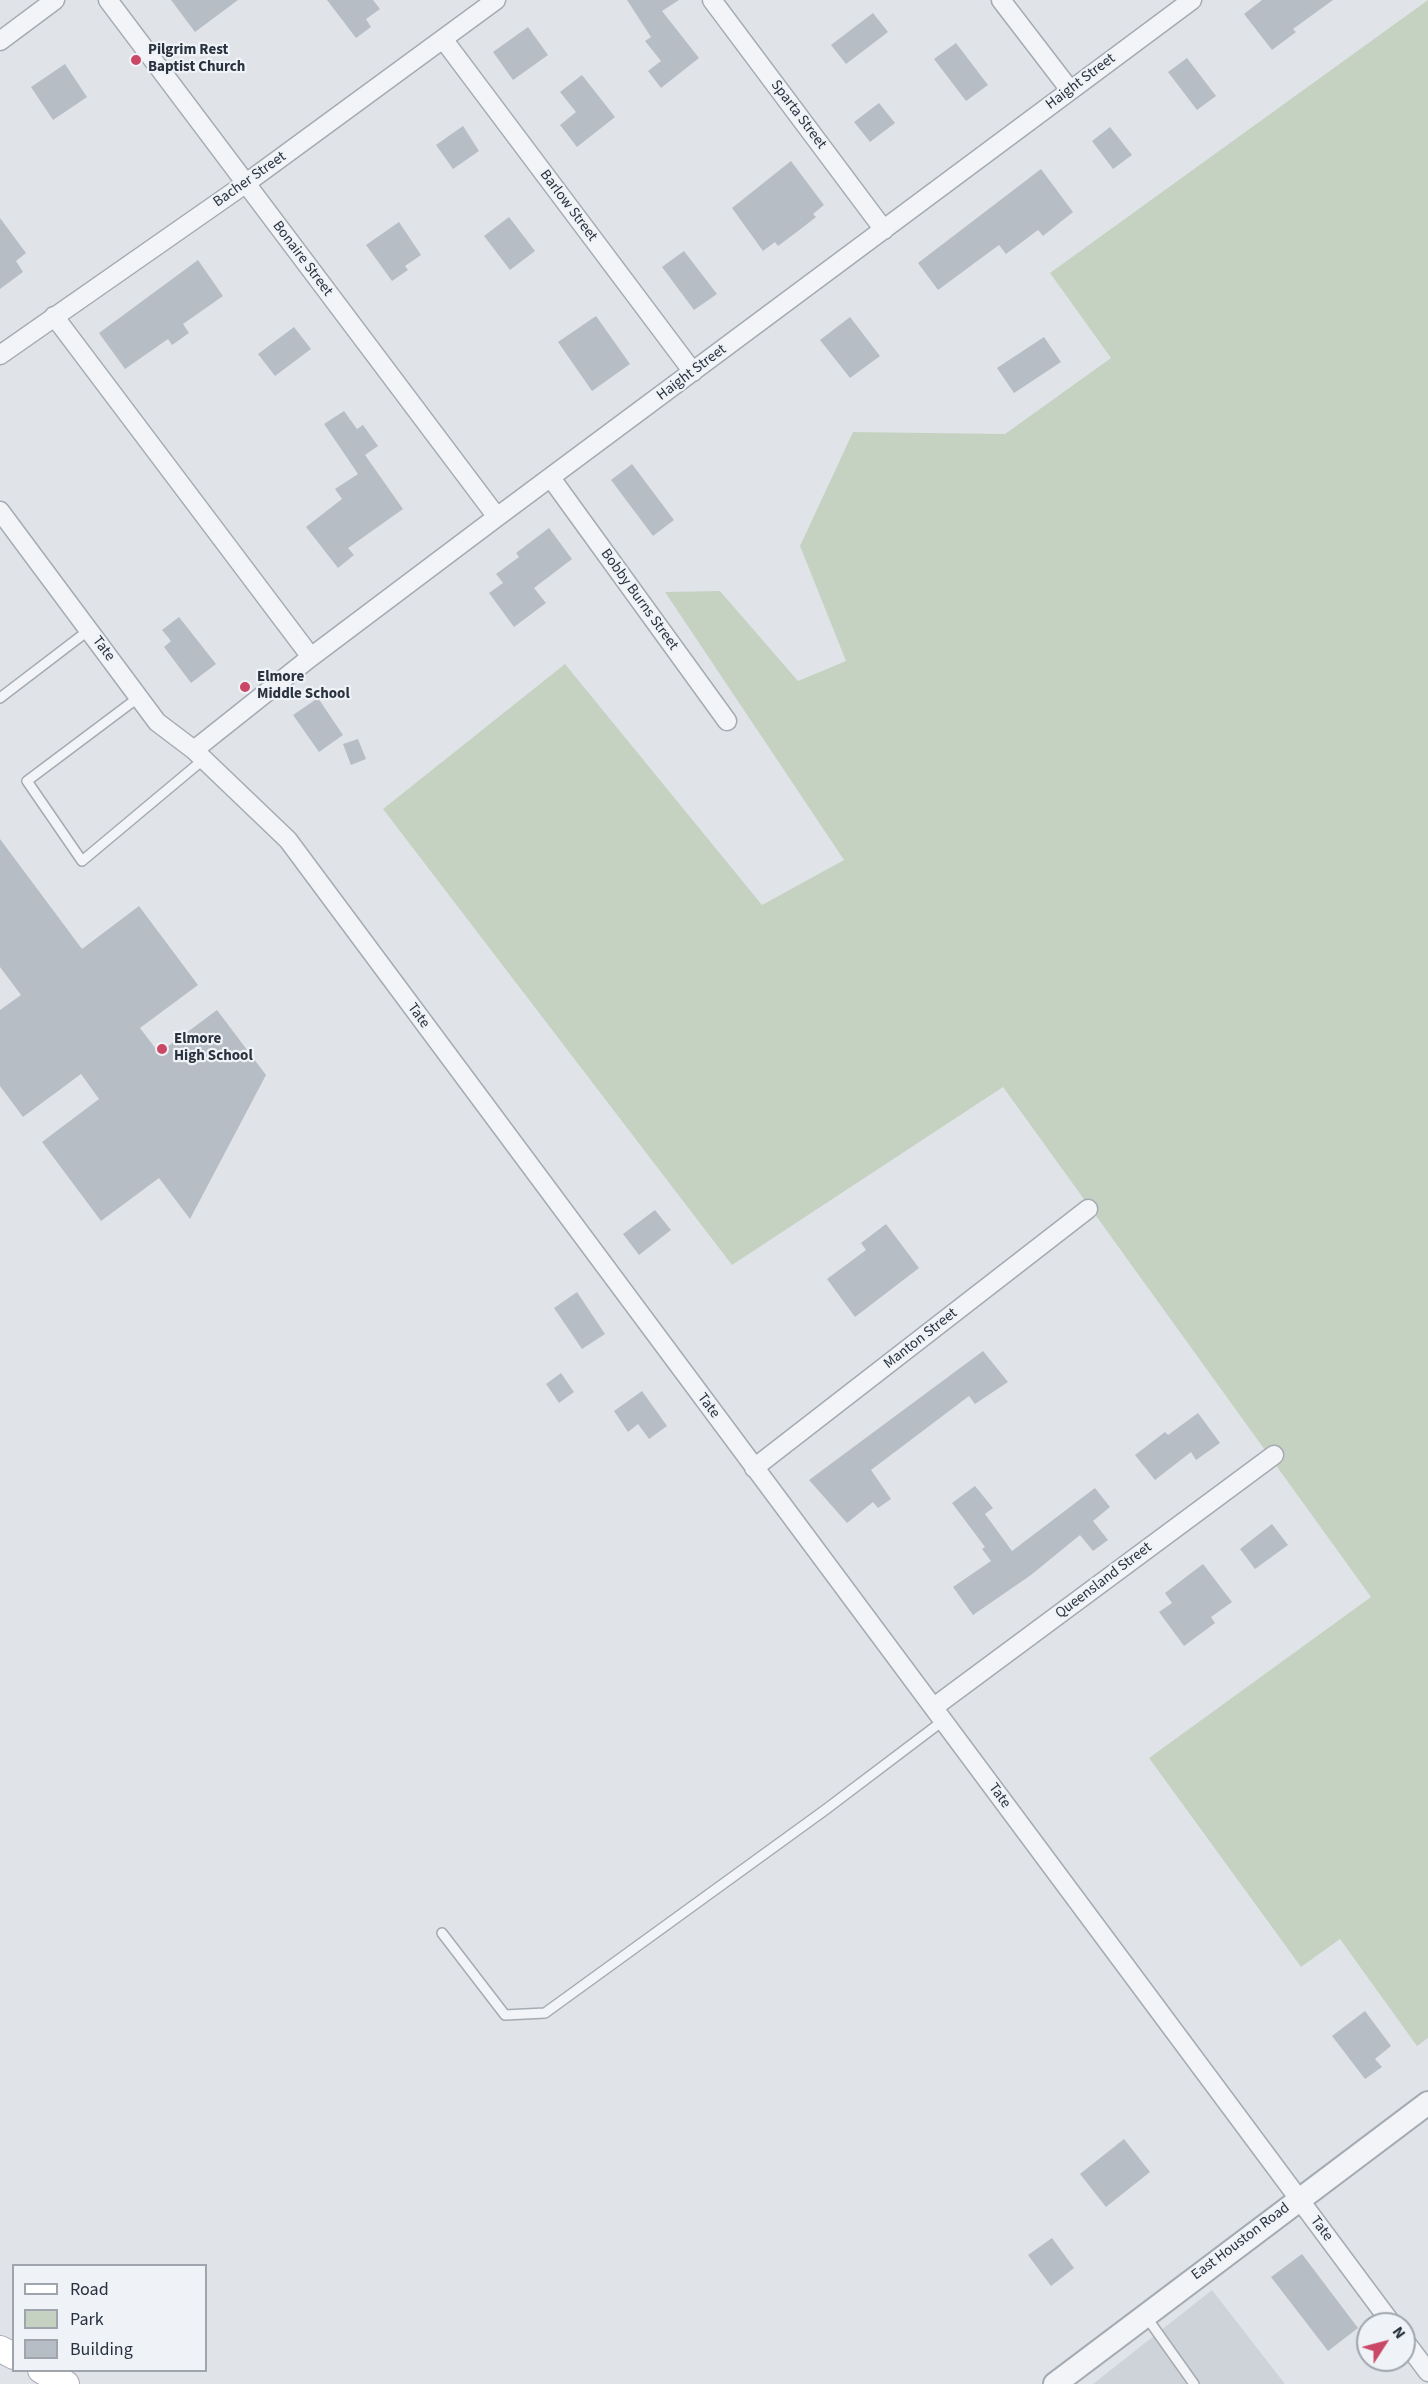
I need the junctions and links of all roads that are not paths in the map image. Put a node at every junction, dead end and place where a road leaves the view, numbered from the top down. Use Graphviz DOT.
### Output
graph roads {
  1 [pos="56,0"];
  2 [pos="108,0"];
  3 [pos="496,0"];
  4 [pos="712,0"];
  5 [pos="1001,0"];
  6 [pos="1192,0"];
  7 [pos="443,39"];
  8 [pos="0,41"];
  9 [pos="1070,90"];
  10 [pos="245,184"];
  11 [pos="884,230"];
  12 [pos="54,316"];
  13 [pos="0,355"];
  14 [pos="693,372"];
  15 [pos="551,478"];
  16 [pos="0,511"];
  17 [pos="497,517"];
  18 [pos="89,630"];
  19 [pos="310,657"];
  20 [pos="139,697"];
  21 [pos="0,698"];
  22 [pos="727,721"];
  23 [pos="199,755"];
  24 [pos="1088,1209"];
  25 [pos="1274,1455"];
  26 [pos="754,1468"];
  27 [pos="939,1714"];
  28 [pos="442,1934"];
  29 [pos="1428,2103"];
  30 [pos="1298,2199"];
  31 [pos="1383,2312"];
  32 [pos="1145,2316"];
  33 [pos="1416,2356"];
  34 [pos="45,2372"];
  35 [pos="1428,2372"];
  36 [pos="66,2384"];
  37 [pos="1055,2384"];
  38 [pos="1194,2384"];
  1 -- 8 [label="street"];
  2 -- 10 [label="street, Bonaire Street"];
  3 -- 7 [label="street, Bacher Street"];
  4 -- 11 [label="street, Sparta Street"];
  5 -- 9 [label="street"];
  6 -- 9 [label="street, Haight Street"];
  7 -- 10 [label="street, Bacher Street"];
  7 -- 14 [label="street, Barlow Street"];
  9 -- 11 [label="street, Haight Street"];
  10 -- 12 [label="street, Bacher Street"];
  10 -- 17 [label="street, Bonaire Street"];
  11 -- 14 [label="street, Haight Street"];
  12 -- 13 [label="street, Bacher Street"];
  12 -- 19 [label="street"];
  14 -- 15 [label="street, Haight Street"];
  15 -- 17 [label="street, Haight Street"];
  15 -- 22 [label="street, Bobby Burns Street"];
  16 -- 18 [label="street, Tate"];
  17 -- 19 [label="street, Haight Street"];
  18 -- 20 [label="street, Tate"];
  18 -- 21 [label="lane"];
  19 -- 23 [label="street, Haight Street"];
  20 -- 23 [label="street, Tate"];
  20 -- 23 [label="lane"];
  23 -- 26 [label="street, Tate"];
  24 -- 26 [label="street, Manton Street"];
  25 -- 27 [label="street, Queensland Street"];
  26 -- 27 [label="street, Tate"];
  27 -- 28 [label="lane"];
  27 -- 30 [label="street, Tate"];
  29 -- 30 [label="street, East Houston Road"];
  30 -- 31 [label="street, Tate"];
  30 -- 32 [label="street, East Houston Road"];
  32 -- 37 [label="street, East Houston Road"];
  32 -- 38 [label="lane"];
  33 -- 35 [label="street"];
  34 -- 36 [label="main road"];
}
